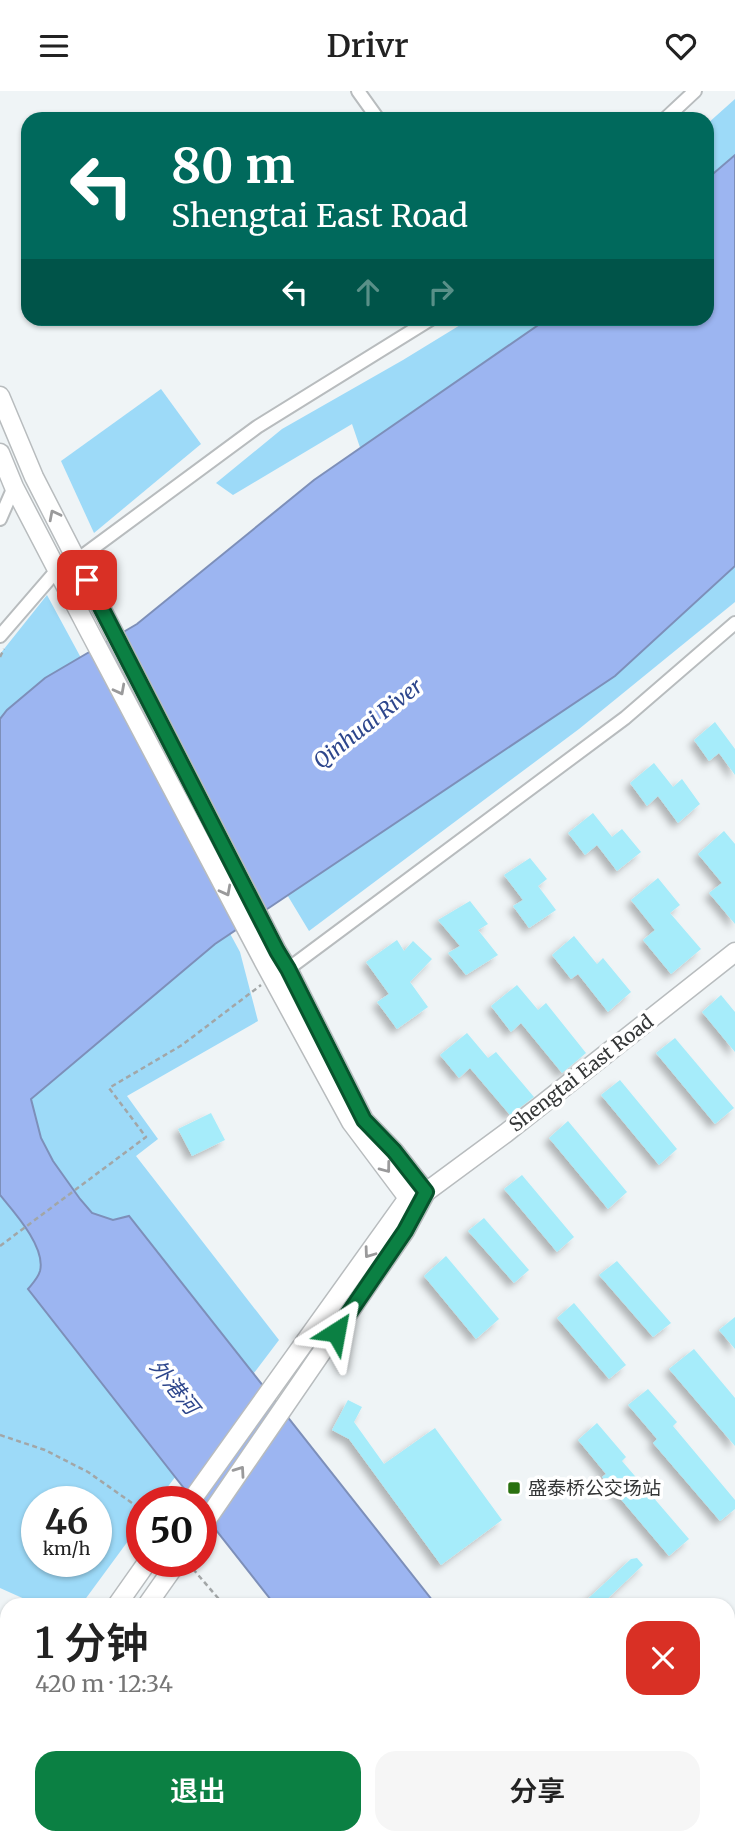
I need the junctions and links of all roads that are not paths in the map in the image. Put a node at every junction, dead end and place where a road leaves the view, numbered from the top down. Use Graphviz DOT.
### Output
graph roads {
  1 [pos="358,91"];
  2 [pos="695,91"];
  3 [pos="373,112"];
  4 [pos="672,112"];
  5 [pos="420,326"];
  6 [pos="0,396"];
  7 [pos="0,453"];
  8 [pos="14,487"];
  9 [pos="0,519"];
  10 [pos="77,560"];
  11 [pos="57,570"];
  12 [pos="735,624"];
  13 [pos="0,636"];
  14 [pos="735,952"];
  15 [pos="275,964"];
  16 [pos="426,1192"];
  17 [pos="408,1198"];
  18 [pos="202,1486"];
  19 [pos="217,1505"];
  20 [pos="137,1577"];
  21 [pos="167,1577"];
  22 [pos="122,1598"];
  23 [pos="152,1598"];
  1 -- 3 [label="street"];
  2 -- 4 [label="street"];
  5 -- 10 [label="street"];
  10 -- 6 [label="main road, one-way"];
  7 -- 8 [label="main road"];
  8 -- 9 [label="street"];
  8 -- 11 [label="main road"];
  10 -- 15 [label="main road"];
  11 -- 13 [label="street"];
  11 -- 15 [label="main road, one-way"];
  12 -- 15 [label="street"];
  14 -- 16 [label="main road, Shengtai East Road"];
  15 -- 16 [label="main road"];
  15 -- 17 [label="main road, one-way"];
  16 -- 17 [label="main road, Shengtai East Road"];
  19 -- 16 [label="main road, Shengtai East Road, one-way"];
  17 -- 18 [label="main road, one-way"];
  20 -- 22 [label="main road"];
  21 -- 23 [label="main road"];
}
